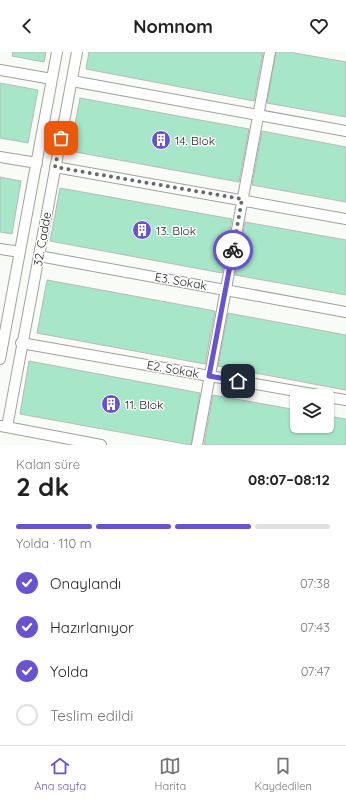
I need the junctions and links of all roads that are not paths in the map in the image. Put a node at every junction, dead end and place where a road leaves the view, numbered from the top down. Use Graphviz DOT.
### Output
graph roads {
  1 [pos="57,52"];
  2 [pos="77,52"];
  3 [pos="270,52"];
  4 [pos="0,70"];
  5 [pos="52,80"];
  6 [pos="72,81"];
  7 [pos="258,114"];
  8 [pos="346,131"];
  9 [pos="0,157"];
  10 [pos="37,163"];
  11 [pos="55,167"];
  12 [pos="242,199"];
  13 [pos="346,219"];
  14 [pos="0,249"];
  15 [pos="20,252"];
  16 [pos="39,256"];
  17 [pos="226,289"];
  18 [pos="346,312"];
  19 [pos="2,339"];
  20 [pos="21,343"];
  21 [pos="0,359"];
  22 [pos="209,376"];
  23 [pos="290,390"];
  24 [pos="334,398"];
  25 [pos="346,400"];
  26 [pos="3,426"];
  27 [pos="101,445"];
  28 [pos="196,445"];
  1 -- 5 [label="street, 32. Cadde"];
  2 -- 6 [label="street, 32. Cadde"];
  3 -- 7 [label="street"];
  4 -- 5 [label="street"];
  5 -- 10 [label="street, 32. Cadde"];
  6 -- 7 [label="street"];
  6 -- 11 [label="street, 32. Cadde"];
  7 -- 8 [label="street"];
  7 -- 12 [label="street"];
  9 -- 10 [label="street"];
  10 -- 15 [label="street, 32. Cadde"];
  11 -- 12 [label="street"];
  11 -- 16 [label="street, 32. Cadde"];
  12 -- 13 [label="street"];
  12 -- 17 [label="street"];
  14 -- 15 [label="street"];
  15 -- 19 [label="street, 32. Cadde"];
  16 -- 17 [label="street, E3. Sokak"];
  16 -- 20 [label="street, 32. Cadde"];
  17 -- 18 [label="street, E3. Sokak"];
  17 -- 22 [label="street"];
  19 -- 21 [label="street, 32. Cadde"];
  20 -- 22 [label="street, E2. Sokak"];
  20 -- 26 [label="street, 32. Cadde"];
  22 -- 23 [label="street, E2. Sokak"];
  22 -- 28 [label="street"];
  24 -- 25 [label="street"];
  26 -- 27 [label="street"];
}
